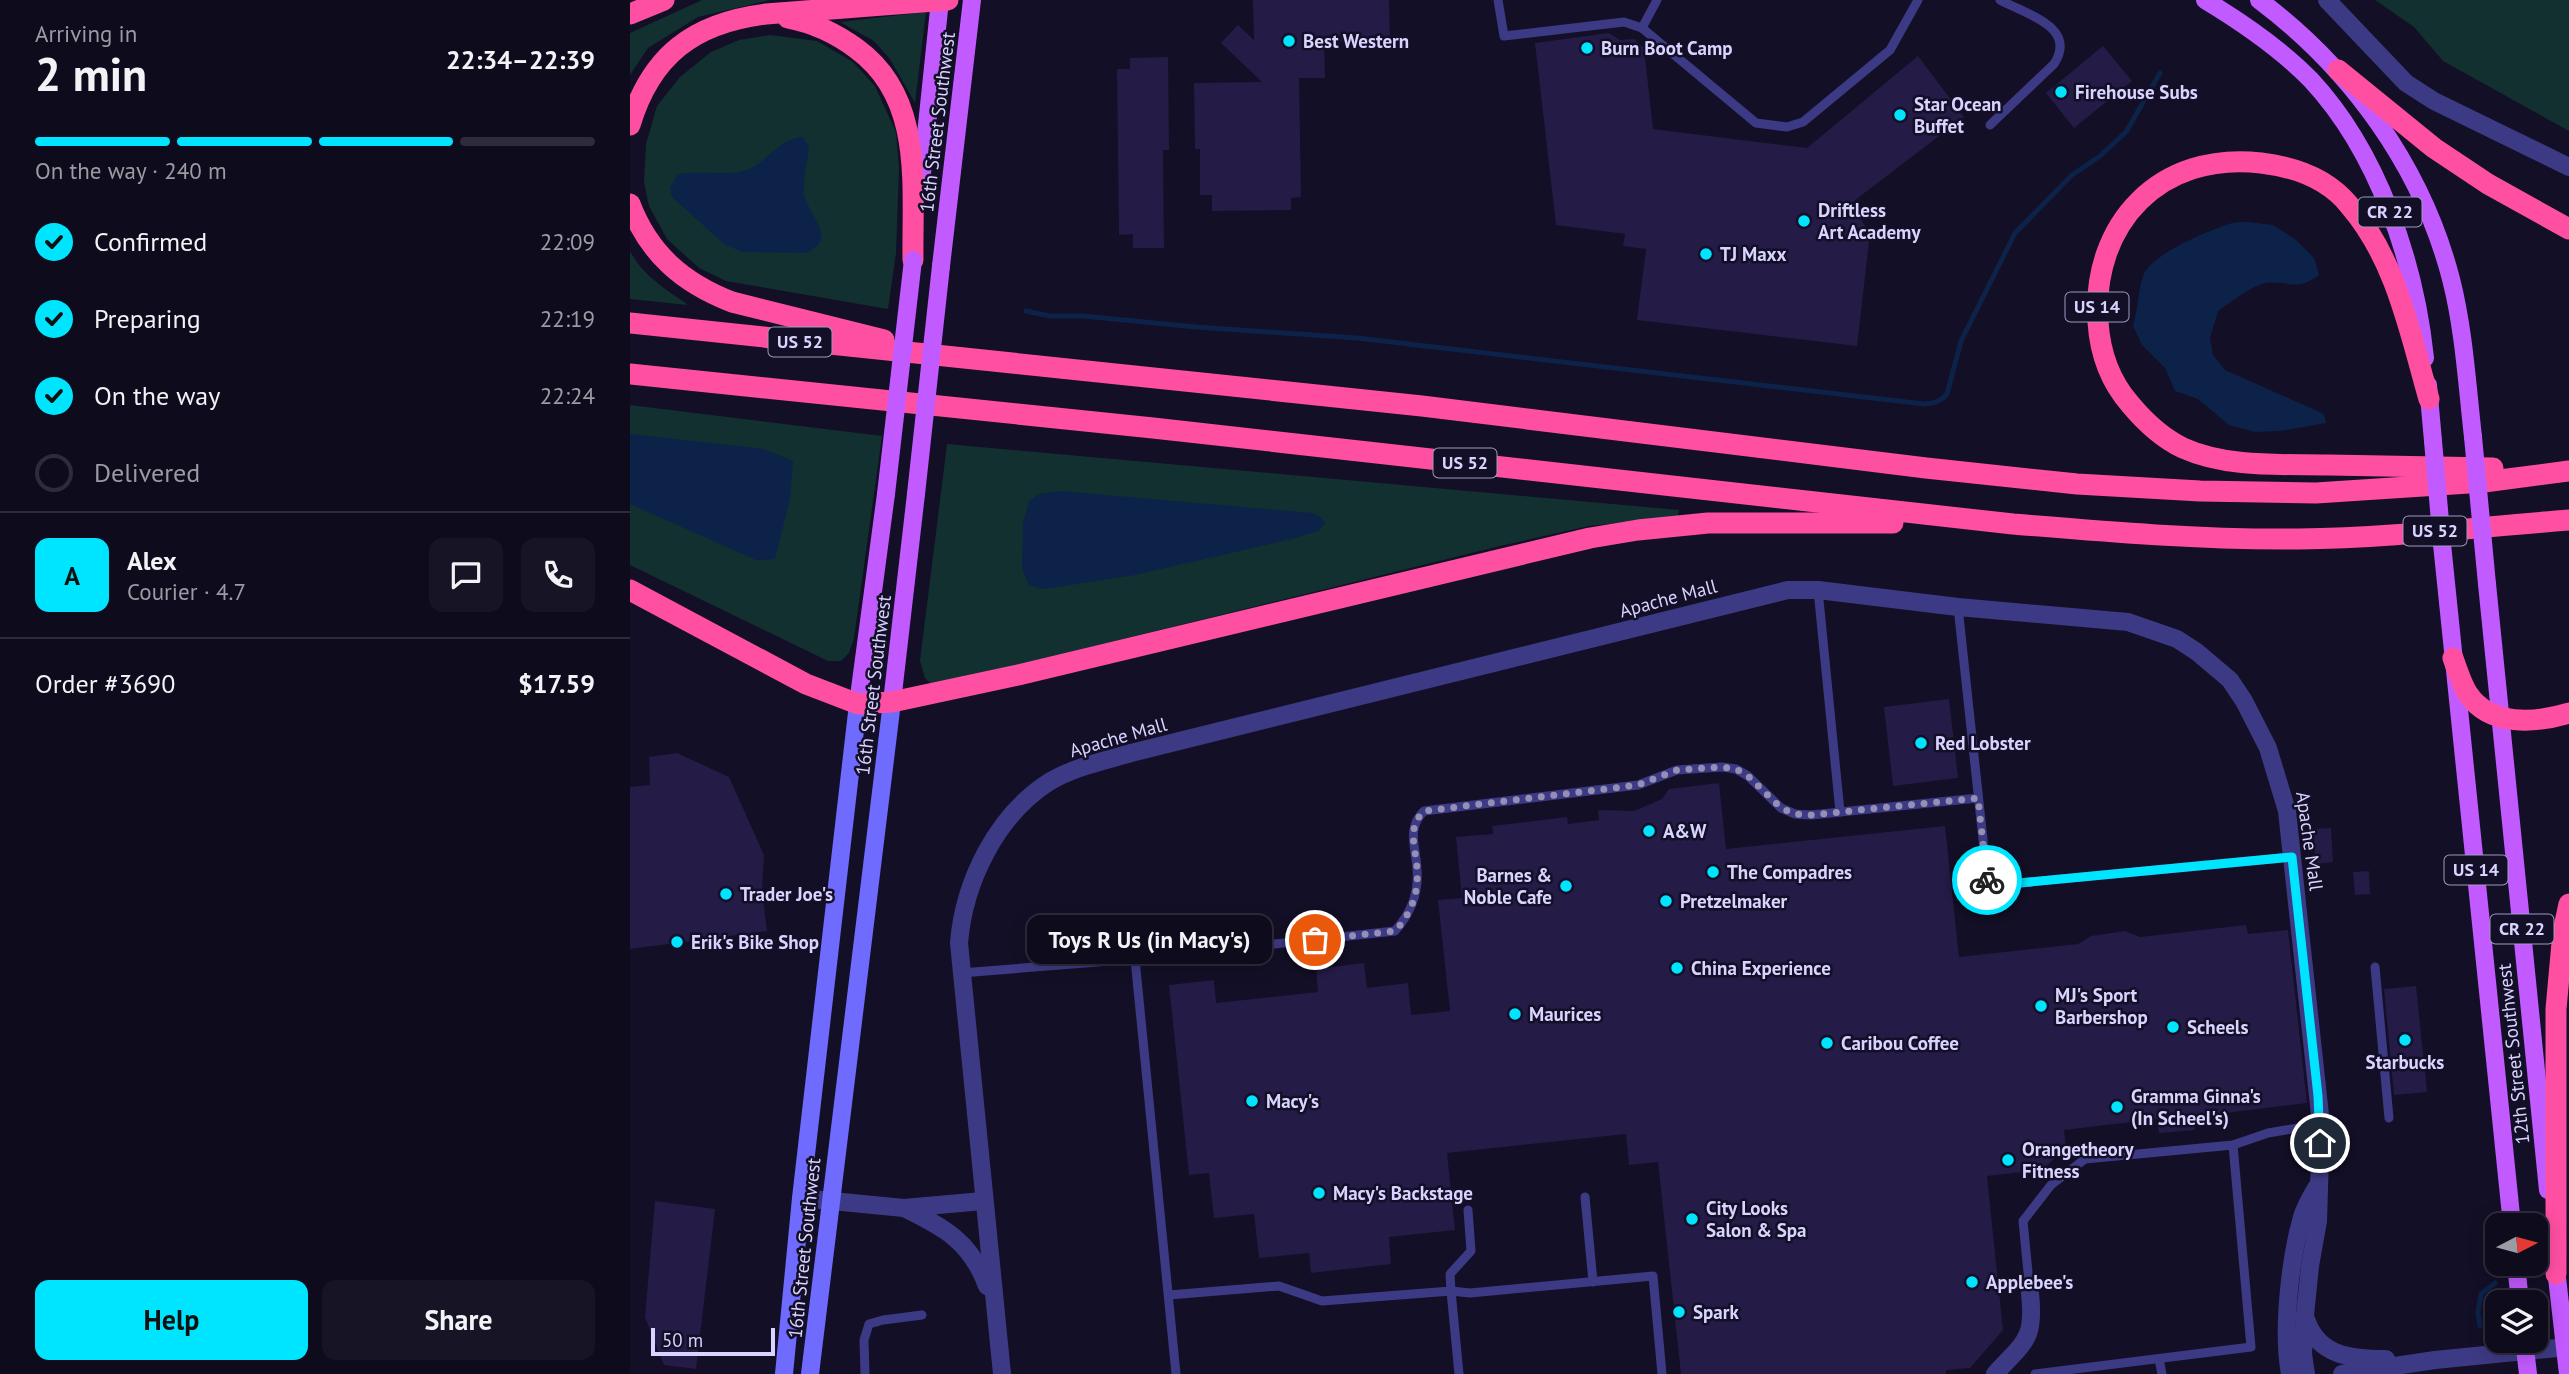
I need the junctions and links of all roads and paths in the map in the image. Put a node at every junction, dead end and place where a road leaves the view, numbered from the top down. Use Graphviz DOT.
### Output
graph roads {
  1 [pos="664,0"];
  2 [pos="942,0"];
  3 [pos="972,0"];
  4 [pos="1498,0"];
  5 [pos="1657,0"];
  6 [pos="1918,0"];
  7 [pos="2000,0"];
  8 [pos="2205,0"];
  9 [pos="2259,0"];
  10 [pos="2328,0"];
  11 [pos="630,14"];
  12 [pos="766,14"];
  13 [pos="1642,28"];
  14 [pos="2338,70"];
  15 [pos="630,125"];
  16 [pos="1990,125"];
  17 [pos="2569,167"];
  18 [pos="630,204"];
  19 [pos="2569,229"];
  20 [pos="913,260"];
  21 [pos="630,324"];
  22 [pos="971,361"];
  23 [pos="630,374"];
  24 [pos="2429,399"];
  25 [pos="2569,470"];
  26 [pos="2569,520"];
  27 [pos="2013,524"];
  28 [pos="630,590"];
  29 [pos="1818,590"];
  30 [pos="1958,607"];
  31 [pos="2453,658"];
  32 [pos="892,702"];
  33 [pos="858,704"];
  34 [pos="2569,713"];
  35 [pos="2500,717"];
  36 [pos="1978,798"];
  37 [pos="1840,812"];
  38 [pos="2292,857"];
  39 [pos="2569,904"];
  40 [pos="1135,959"];
  41 [pos="2375,967"];
  42 [pos="961,973"];
  43 [pos="2389,1118"];
  44 [pos="2321,1124"];
  45 [pos="2233,1146"];
  46 [pos="2319,1182"];
  47 [pos="1585,1197"];
  48 [pos="801,1198"];
  49 [pos="830,1200"];
  50 [pos="983,1201"];
  51 [pos="904,1208"];
  52 [pos="1468,1210"];
  53 [pos="2511,1213"];
  54 [pos="2556,1274"];
  55 [pos="1593,1282"];
  56 [pos="1451,1291"];
  57 [pos="2030,1293"];
  58 [pos="1169,1295"];
  59 [pos="995,1307"];
  60 [pos="922,1315"];
  61 [pos="2305,1315"];
  62 [pos="2548,1347"];
  63 [pos="2567,1347"];
  64 [pos="2485,1352"];
  65 [pos="2526,1353"];
  66 [pos="2159,1359"];
  67 [pos="2435,1360"];
  68 [pos="784,1374"];
  69 [pos="810,1374"];
  70 [pos="865,1374"];
  71 [pos="1002,1374"];
  72 [pos="1177,1374"];
  73 [pos="1459,1374"];
  74 [pos="1662,1374"];
  75 [pos="1995,1374"];
  76 [pos="2035,1374"];
  77 [pos="2162,1374"];
  78 [pos="2290,1374"];
  79 [pos="2305,1374"];
  80 [pos="2342,1374"];
  81 [pos="2528,1374"];
  82 [pos="2568,1374"];
  1 -- 11 [label="highway"];
  2 -- 12 [label="highway"];
  2 -- 20 [label="main road, 16th Street Southwest"];
  3 -- 32 [label="main road, 16th Street Southwest, bridge"];
  4 -- 13 [label="lane"];
  5 -- 13 [label="lane"];
  6 -- 13 [label="lane"];
  7 -- 16 [label="lane"];
  8 -- 24 [label="main road, CR 22"];
  9 -- 14 [label="main road, 12th Street Southwest"];
  10 -- 17 [label="street"];
  12 -- 15 [label="highway"];
  12 -- 20 [label="highway"];
  14 -- 19 [label="highway"];
  14 -- 35 [label="main road, 12th Street Southwest / CR 22, bridge"];
  18 -- 22 [label="highway"];
  20 -- 33 [label="main road, 16th Street Southwest, bridge"];
  21 -- 22 [label="highway, US 52"];
  22 -- 25 [label="highway, US 52"];
  23 -- 27 [label="highway, US 52"];
  24 -- 25 [label="highway, US 14"];
  24 -- 31 [label="main road, 12th Street Southwest / US 14, bridge"];
  26 -- 27 [label="highway, US 52"];
  27 -- 32 [label="highway"];
  28 -- 33 [label="highway"];
  29 -- 30 [label="street, Apache Mall"];
  29 -- 37 [label="lane"];
  29 -- 42 [label="street, Apache Mall"];
  30 -- 36 [label="lane"];
  30 -- 38 [label="street, Apache Mall"];
  31 -- 35 [label="highway"];
  31 -- 53 [label="main road, 12th Street Southwest / US 14"];
  32 -- 33 [label="highway"];
  32 -- 49 [label="main road, 16th Street Southwest"];
  33 -- 48 [label="main road, 16th Street Southwest"];
  34 -- 35 [label="highway"];
  35 -- 54 [label="main road, 12th Street Southwest / CR 22"];
  36 -- 37 [label="lane"];
  36 -- 38 [label="lane"];
  37 -- 40 [label="lane"];
  38 -- 44 [label="street, Apache Mall"];
  39 -- 54 [label="highway"];
  40 -- 42 [label="lane"];
  40 -- 58 [label="lane"];
  41 -- 43 [label="lane"];
  42 -- 50 [label="street, Apache Mall"];
  44 -- 45 [label="lane"];
  44 -- 46 [label="street, Apache Mall"];
  45 -- 57 [label="lane"];
  45 -- 66 [label="lane"];
  46 -- 61 [label="street, Apache Mall"];
  46 -- 78 [label="street"];
  47 -- 55 [label="lane"];
  48 -- 49 [label="street"];
  48 -- 68 [label="main road, 16th Street Southwest"];
  49 -- 51 [label="street"];
  49 -- 69 [label="main road, 16th Street Southwest"];
  50 -- 51 [label="street"];
  50 -- 59 [label="street, Apache Mall"];
  51 -- 59 [label="street"];
  52 -- 56 [label="lane"];
  54 -- 63 [label="main road, 12th Street Southwest"];
  55 -- 56 [label="lane"];
  55 -- 74 [label="lane"];
  56 -- 58 [label="lane"];
  56 -- 73 [label="lane"];
  57 -- 75 [label="street"];
  58 -- 72 [label="lane"];
  59 -- 71 [label="street"];
  60 -- 70 [label="lane"];
  61 -- 67 [label="street"];
  61 -- 79 [label="street, Apache Mall"];
  62 -- 63 [label="street"];
  63 -- 82 [label="main road, 12th Street Southwest"];
  64 -- 67 [label="street"];
  65 -- 81 [label="main road"];
  66 -- 76 [label="lane"];
  66 -- 77 [label="lane"];
  67 -- 80 [label="street"];
}
